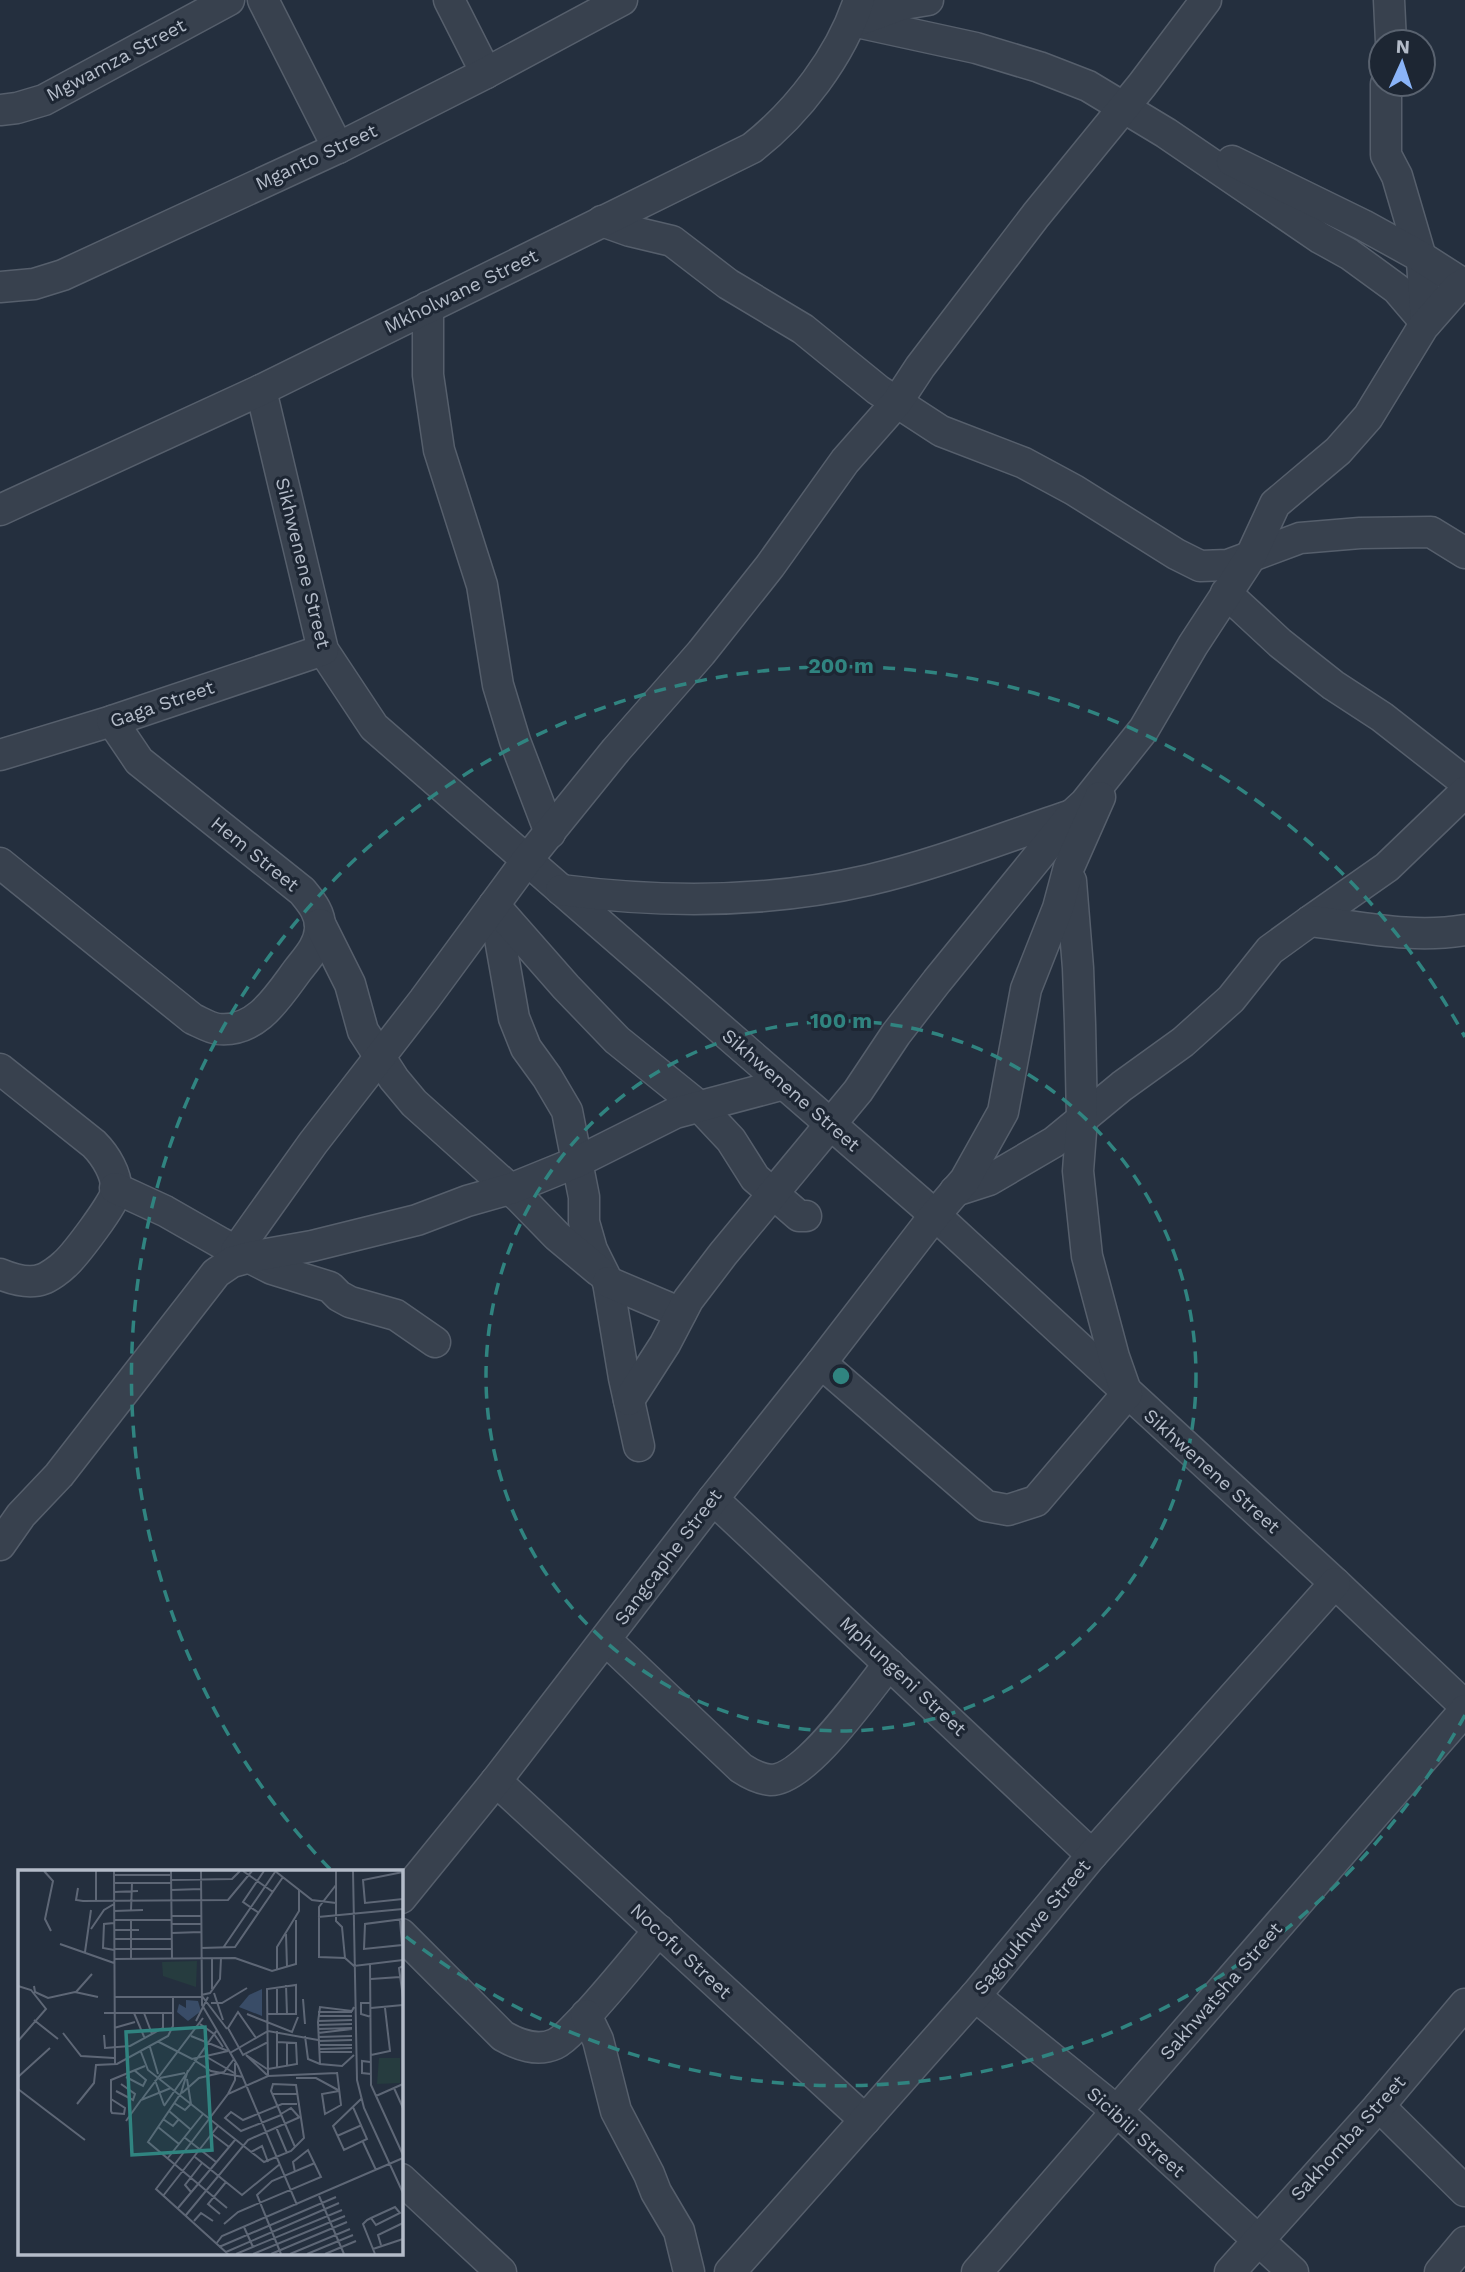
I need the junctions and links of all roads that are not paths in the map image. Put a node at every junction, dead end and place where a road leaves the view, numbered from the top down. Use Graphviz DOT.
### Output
graph roads {
  1 [pos="229,0"];
  2 [pos="263,0"];
  3 [pos="449,0"];
  4 [pos="622,0"];
  5 [pos="928,0"];
  6 [pos="1206,0"];
  7 [pos="1389,0"];
  8 [pos="856,14"];
  9 [pos="1390,28"];
  10 [pos="486,73"];
  11 [pos="1386,98"];
  12 [pos="1123,107"];
  13 [pos="0,110"];
  14 [pos="338,148"];
  15 [pos="1194,152"];
  16 [pos="676,185"];
  17 [pos="602,222"];
  18 [pos="672,241"];
  19 [pos="1420,257"];
  20 [pos="1464,284"];
  21 [pos="0,287"];
  22 [pos="428,307"];
  23 [pos="1426,323"];
  24 [pos="261,390"];
  25 [pos="897,402"];
  26 [pos="0,510"];
  27 [pos="1452,536"];
  28 [pos="1465,553"];
  29 [pos="1250,558"];
  30 [pos="1226,593"];
  31 [pos="323,650"];
  32 [pos="112,722"];
  33 [pos="0,755"];
  34 [pos="1109,775"];
  35 [pos="1465,782"];
  36 [pos="1465,792"];
  37 [pos="1072,815"];
  38 [pos="550,833"];
  39 [pos="527,860"];
  40 [pos="0,863"];
  41 [pos="1069,867"];
  42 [pos="561,890"];
  43 [pos="494,905"];
  44 [pos="1310,921"];
  45 [pos="320,924"];
  46 [pos="1465,930"];
  47 [pos="380,1056"];
  48 [pos="0,1069"];
  49 [pos="785,1084"];
  50 [pos="700,1107"];
  51 [pos="1082,1119"];
  52 [pos="831,1125"];
  53 [pos="577,1162"];
  54 [pos="115,1188"];
  55 [pos="511,1189"];
  56 [pos="955,1191"];
  57 [pos="772,1194"];
  58 [pos="935,1215"];
  59 [pos="806,1216"];
  60 [pos="243,1254"];
  61 [pos="0,1274"];
  62 [pos="606,1279"];
  63 [pos="681,1313"];
  64 [pos="435,1342"];
  65 [pos="821,1363"];
  66 [pos="1128,1394"];
  67 [pos="629,1400"];
  68 [pos="639,1446"];
  69 [pos="713,1499"];
  70 [pos="0,1545"];
  71 [pos="1335,1583"];
  72 [pos="606,1640"];
  73 [pos="890,1664"];
  74 [pos="1465,1708"];
  75 [pos="496,1781"];
  76 [pos="1092,1854"];
  77 [pos="402,1897"];
  78 [pos="659,1930"];
  79 [pos="402,1935"];
  80 [pos="975,1996"];
  81 [pos="1465,2004"];
  82 [pos="586,2015"];
  83 [pos="1379,2106"];
  84 [pos="1116,2111"];
  85 [pos="865,2120"];
  86 [pos="402,2180"];
  87 [pos="1465,2191"];
  88 [pos="1256,2241"];
  89 [pos="1465,2242"];
  90 [pos="501,2272"];
  91 [pos="689,2272"];
  92 [pos="730,2272"];
  93 [pos="977,2272"];
  94 [pos="1230,2272"];
  95 [pos="1293,2272"];
  96 [pos="1440,2272"];
  1 -- 13 [label="street, Mgwamza Street"];
  2 -- 14 [label="street"];
  3 -- 10 [label="street"];
  4 -- 10 [label="street, Mganto Street"];
  5 -- 8 [label="street"];
  6 -- 12 [label="street"];
  7 -- 9 [label="street"];
  8 -- 12 [label="street"];
  8 -- 16 [label="street, Mkholwane Street"];
  10 -- 14 [label="street, Mganto Street"];
  11 -- 19 [label="street"];
  12 -- 15 [label="street"];
  12 -- 25 [label="street"];
  14 -- 21 [label="street, Mganto Street"];
  15 -- 19 [label="street"];
  15 -- 23 [label="street"];
  16 -- 17 [label="street, Mkholwane Street"];
  16 -- 18 [label="street"];
  17 -- 18 [label="street"];
  17 -- 22 [label="street, Mkholwane Street"];
  18 -- 25 [label="street"];
  19 -- 20 [label="street"];
  19 -- 23 [label="street"];
  20 -- 23 [label="street"];
  22 -- 24 [label="street, Mkholwane Street"];
  22 -- 38 [label="street"];
  23 -- 29 [label="street"];
  24 -- 26 [label="street, Mkholwane Street"];
  24 -- 31 [label="street, Sikhwenene Street"];
  25 -- 29 [label="street"];
  25 -- 38 [label="street"];
  27 -- 28 [label="street"];
  27 -- 29 [label="street"];
  29 -- 30 [label="street"];
  30 -- 34 [label="street"];
  30 -- 35 [label="street"];
  31 -- 32 [label="street, Gaga Street"];
  31 -- 39 [label="street, Sikhwenene Street"];
  32 -- 33 [label="street, Gaga Street"];
  32 -- 45 [label="street, Hem Street"];
  34 -- 37 [label="street"];
  34 -- 41 [label="street, Sangcaphe Street"];
  36 -- 44 [label="street"];
  37 -- 42 [label="street"];
  37 -- 52 [label="street"];
  38 -- 39 [label="street"];
  39 -- 42 [label="street, Sikhwenene Street"];
  39 -- 43 [label="street"];
  40 -- 45 [label="street"];
  41 -- 51 [label="street"];
  41 -- 56 [label="street, Sangcaphe Street"];
  42 -- 49 [label="street, Sikhwenene Street"];
  43 -- 47 [label="street"];
  43 -- 50 [label="street"];
  43 -- 53 [label="street"];
  44 -- 46 [label="street"];
  44 -- 51 [label="street"];
  45 -- 47 [label="street, Hem Street"];
  47 -- 55 [label="street, Hem Street"];
  47 -- 60 [label="street"];
  48 -- 54 [label="street"];
  49 -- 50 [label="street"];
  49 -- 52 [label="street, Sikhwenene Street"];
  50 -- 53 [label="street"];
  50 -- 57 [label="street"];
  51 -- 56 [label="street"];
  51 -- 66 [label="street"];
  52 -- 57 [label="street"];
  52 -- 58 [label="street, Sikhwenene Street"];
  53 -- 55 [label="street"];
  53 -- 62 [label="street"];
  54 -- 60 [label="street"];
  54 -- 61 [label="street"];
  55 -- 60 [label="street"];
  55 -- 62 [label="street, Hem Street"];
  56 -- 58 [label="street, Sangcaphe Street"];
  57 -- 59 [label="street"];
  57 -- 63 [label="street"];
  58 -- 65 [label="street, Sangcaphe Street"];
  58 -- 66 [label="street, Sikhwenene Street"];
  60 -- 64 [label="street"];
  60 -- 70 [label="street"];
  62 -- 63 [label="street, Hem Street"];
  62 -- 67 [label="street"];
  63 -- 67 [label="street"];
  65 -- 66 [label="street"];
  65 -- 69 [label="street, Sangcaphe Street"];
  66 -- 71 [label="street, Sikhwenene Street"];
  67 -- 68 [label="street"];
  69 -- 72 [label="street, Sangcaphe Street"];
  69 -- 73 [label="street, Mphungeni Street"];
  71 -- 74 [label="street, Sikhwenene Street"];
  71 -- 76 [label="street, Sagqukhwe Street"];
  72 -- 73 [label="street"];
  72 -- 75 [label="street, Sangcaphe Street"];
  73 -- 76 [label="street, Mphungeni Street"];
  74 -- 84 [label="street, Sakhwatsha Street"];
  75 -- 77 [label="street, Sangcaphe Street"];
  75 -- 78 [label="street, Nocofu Street"];
  76 -- 80 [label="street, Sagqukhwe Street"];
  78 -- 82 [label="street"];
  78 -- 85 [label="street, Nocofu Street"];
  79 -- 82 [label="street"];
  80 -- 84 [label="street, Sicibili Street"];
  80 -- 85 [label="street, Sagqukhwe Street"];
  81 -- 83 [label="street, Sakhomba Street"];
  82 -- 91 [label="street"];
  83 -- 87 [label="street"];
  83 -- 88 [label="street, Sakhomba Street"];
  84 -- 88 [label="street, Sicibili Street"];
  84 -- 93 [label="street, Sakhwatsha Street"];
  85 -- 92 [label="street, Sagqukhwe Street"];
  86 -- 90 [label="street"];
  88 -- 94 [label="street, Sakhomba Street"];
  88 -- 95 [label="street, Sicibili Street"];
  89 -- 96 [label="street"];
}
